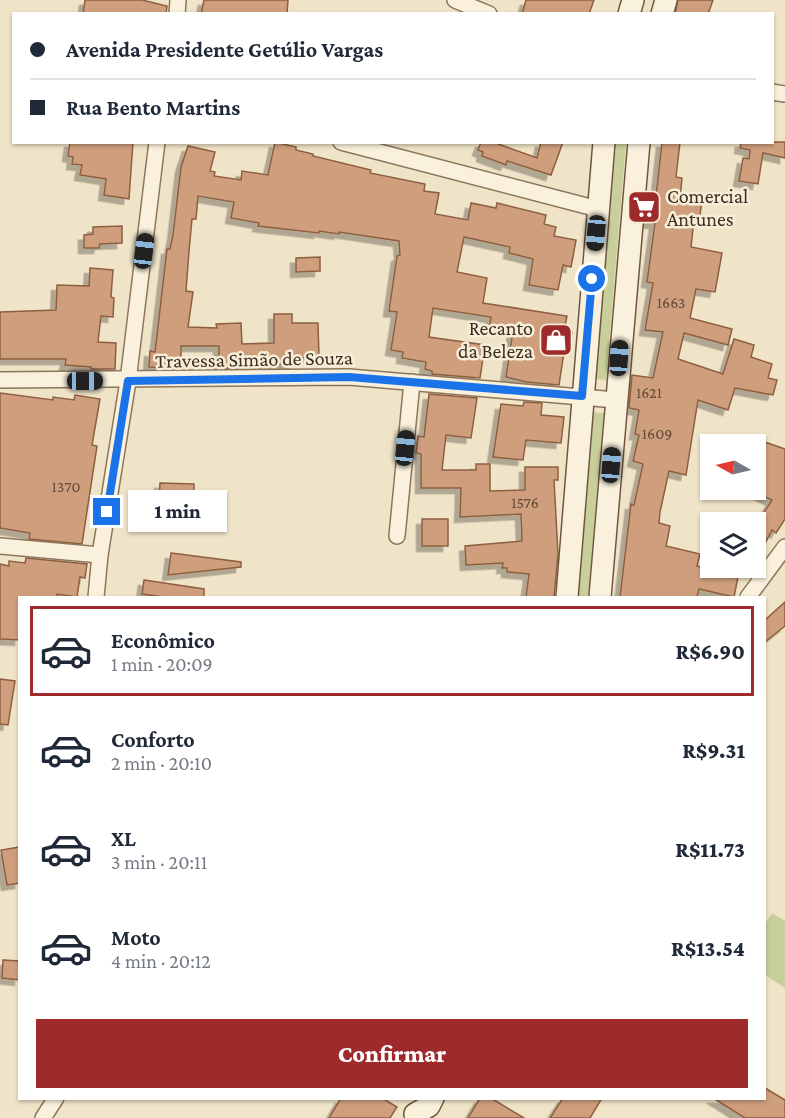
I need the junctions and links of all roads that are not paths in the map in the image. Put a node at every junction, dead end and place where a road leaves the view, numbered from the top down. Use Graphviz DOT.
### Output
graph roads {
  1 [pos="455,0"];
  2 [pos="484,12"];
  3 [pos="157,144"];
  4 [pos="348,144"];
  5 [pos="604,144"];
  6 [pos="639,144"];
  7 [pos="598,209"];
  8 [pos="0,380"];
  9 [pos="128,381"];
  10 [pos="412,382"];
  11 [pos="582,396"];
  12 [pos="616,400"];
  13 [pos="397,536"];
  14 [pos="0,546"];
  15 [pos="785,548"];
  16 [pos="100,555"];
  17 [pos="96,596"];
  18 [pos="567,596"];
  19 [pos="600,596"];
  20 [pos="749,596"];
  21 [pos="55,1100"];
  22 [pos="43,1118"];
  1 -- 2 [label="street"];
  3 -- 9 [label="street"];
  4 -- 7 [label="street"];
  5 -- 7 [label="main road"];
  6 -- 12 [label="main road"];
  7 -- 11 [label="main road"];
  8 -- 9 [label="street, Travessa Simão de Souza"];
  9 -- 10 [label="street, Travessa Simão de Souza"];
  9 -- 16 [label="street"];
  10 -- 11 [label="street, Travessa Simão de Souza"];
  10 -- 13 [label="street"];
  11 -- 12 [label="street, Travessa Simão de Souza"];
  11 -- 18 [label="main road"];
  12 -- 19 [label="main road"];
  14 -- 16 [label="street"];
  15 -- 20 [label="street"];
  16 -- 17 [label="street"];
  21 -- 22 [label="street"];
}
